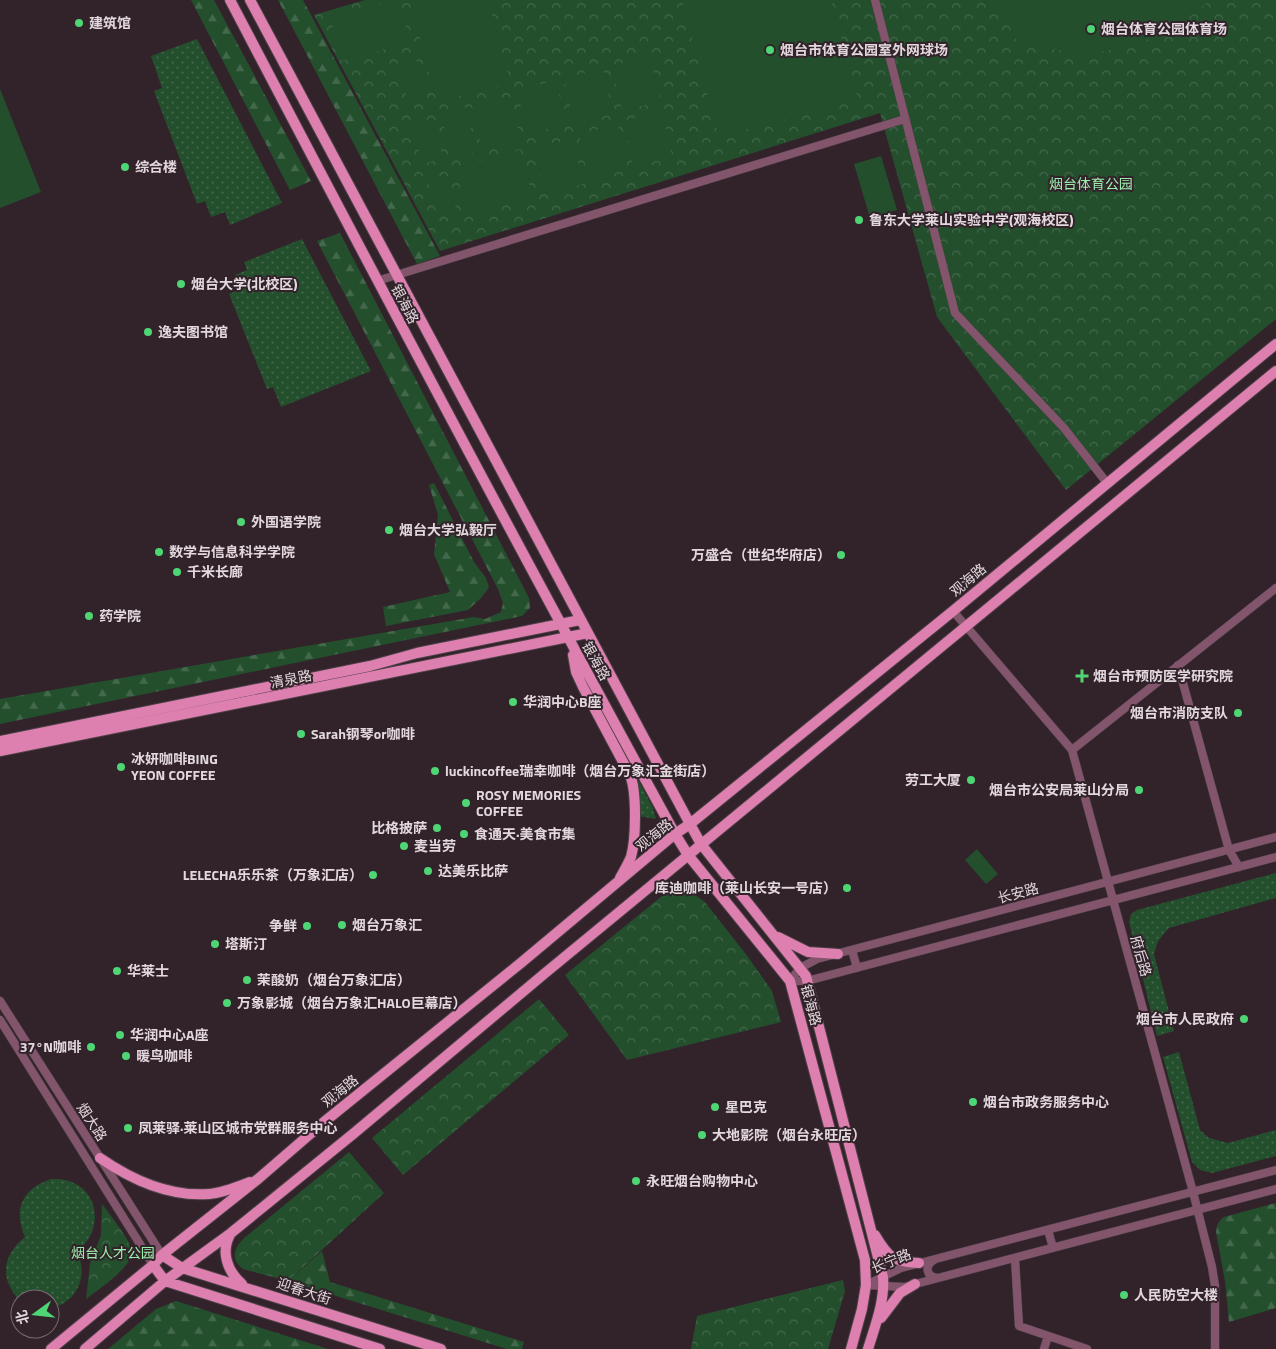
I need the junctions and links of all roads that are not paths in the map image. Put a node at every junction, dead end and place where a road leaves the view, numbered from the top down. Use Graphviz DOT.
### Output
graph roads {
  1 [pos="230,0"];
  2 [pos="250,0"];
  3 [pos="875,0"];
  4 [pos="905,119"];
  5 [pos="397,275"];
  6 [pos="377,281"];
  7 [pos="1276,344"];
  8 [pos="1276,371"];
  9 [pos="1107,483"];
  10 [pos="1276,588"];
  11 [pos="953,611"];
  12 [pos="580,620"];
  13 [pos="561,624"];
  14 [pos="966,626"];
  15 [pos="588,633"];
  16 [pos="570,642"];
  17 [pos="1178,665"];
  18 [pos="0,741"];
  19 [pos="1072,750"];
  20 [pos="0,751"];
  21 [pos="690,824"];
  22 [pos="675,834"];
  23 [pos="1276,837"];
  24 [pos="701,844"];
  25 [pos="1229,850"];
  26 [pos="688,855"];
  27 [pos="1276,857"];
  28 [pos="1239,867"];
  29 [pos="1108,882"];
  30 [pos="612,889"];
  31 [pos="1112,901"];
  32 [pos="773,935"];
  33 [pos="852,950"];
  34 [pos="838,954"];
  35 [pos="800,968"];
  36 [pos="857,968"];
  37 [pos="790,981"];
  38 [pos="807,981"];
  39 [pos="0,1001"];
  40 [pos="0,1020"];
  41 [pos="100,1158"];
  42 [pos="1276,1170"];
  43 [pos="258,1179"];
  44 [pos="1276,1189"];
  45 [pos="1193,1192"];
  46 [pos="1198,1209"];
  47 [pos="870,1228"];
  48 [pos="1048,1230"];
  49 [pos="231,1234"];
  50 [pos="1053,1248"];
  51 [pos="162,1256"];
  52 [pos="1015,1258"];
  53 [pos="936,1259"];
  54 [pos="919,1263"];
  55 [pos="153,1265"];
  56 [pos="182,1268"];
  57 [pos="942,1277"];
  58 [pos="165,1281"];
  59 [pos="883,1282"];
  60 [pos="915,1284"];
  61 [pos="866,1285"];
  62 [pos="245,1287"];
  63 [pos="874,1330"];
  64 [pos="1048,1336"];
  65 [pos="51,1349"];
  66 [pos="85,1349"];
  67 [pos="380,1349"];
  68 [pos="440,1349"];
  69 [pos="851,1349"];
  70 [pos="868,1349"];
  71 [pos="1044,1349"];
  72 [pos="1087,1349"];
  73 [pos="1215,1349"];
  1 -- 6 [label="main road, 银海路"];
  2 -- 5 [label="main road, 银海路"];
  3 -- 4 [label="street"];
  4 -- 5 [label="street"];
  4 -- 9 [label="street"];
  5 -- 6 [label="street"];
  5 -- 12 [label="main road, 银海路"];
  6 -- 13 [label="main road, 银海路"];
  7 -- 9 [label="main road, 观海路"];
  8 -- 14 [label="main road"];
  9 -- 11 [label="main road, 观海路"];
  10 -- 17 [label="street"];
  11 -- 14 [label="street, 府后路"];
  11 -- 21 [label="main road, 观海路"];
  12 -- 13 [label="main road, 清泉路"];
  12 -- 15 [label="main road, 银海路"];
  13 -- 16 [label="main road, 银海路"];
  13 -- 18 [label="main road, 清泉路"];
  14 -- 19 [label="street, 府后路"];
  14 -- 24 [label="main road"];
  15 -- 16 [label="main road, 清泉路"];
  15 -- 21 [label="main road, 银海路"];
  16 -- 20 [label="main road, 清泉路"];
  16 -- 22 [label="main road, 银海路"];
  16 -- 30 [label="main road"];
  17 -- 19 [label="street"];
  17 -- 25 [label="street"];
  19 -- 29 [label="street, 府后路"];
  21 -- 22 [label="main road, 观海路"];
  21 -- 24 [label="main road, 银海路"];
  22 -- 26 [label="main road, 银海路"];
  22 -- 30 [label="main road, 观海路"];
  23 -- 25 [label="street, 长安路"];
  24 -- 26 [label="main road"];
  24 -- 32 [label="main road, 银海路"];
  25 -- 28 [label="street"];
  25 -- 29 [label="street, 长安路"];
  26 -- 37 [label="main road, 银海路"];
  26 -- 49 [label="main road"];
  27 -- 28 [label="street"];
  28 -- 31 [label="street"];
  29 -- 31 [label="street, 府后路"];
  29 -- 33 [label="street, 长安路"];
  30 -- 43 [label="main road, 观海路"];
  31 -- 36 [label="street"];
  31 -- 45 [label="street, 府后路"];
  32 -- 34 [label="main road"];
  32 -- 35 [label="main road, 银海路"];
  33 -- 34 [label="street, 长安路"];
  33 -- 36 [label="street"];
  34 -- 35 [label="street, 长安路"];
  35 -- 37 [label="street, 长安路"];
  35 -- 38 [label="main road, 银海路"];
  36 -- 38 [label="street"];
  37 -- 38 [label="street"];
  37 -- 61 [label="main road, 银海路"];
  38 -- 47 [label="main road, 银海路"];
  39 -- 41 [label="street, 烟大路"];
  40 -- 55 [label="street, 烟大路"];
  41 -- 43 [label="main road"];
  41 -- 51 [label="street, 烟大路"];
  42 -- 45 [label="street, 长宁路"];
  43 -- 51 [label="main road, 观海路"];
  44 -- 46 [label="street, 长宁路"];
  45 -- 46 [label="street, 府后路"];
  45 -- 48 [label="street, 长宁路"];
  46 -- 50 [label="street, 长宁路"];
  46 -- 73 [label="street, 府后路"];
  47 -- 54 [label="main road"];
  47 -- 59 [label="main road, 银海路"];
  48 -- 50 [label="street"];
  48 -- 53 [label="street, 长宁路"];
  49 -- 56 [label="main road"];
  49 -- 62 [label="main road"];
  50 -- 52 [label="street, 长宁路"];
  51 -- 55 [label="main road, 观海路"];
  51 -- 56 [label="main road, 迎春大街"];
  52 -- 57 [label="street, 长宁路"];
  52 -- 64 [label="street"];
  53 -- 54 [label="street, 长宁路"];
  53 -- 57 [label="street"];
  54 -- 59 [label="street, 长宁路"];
  55 -- 58 [label="main road"];
  55 -- 65 [label="main road, 观海路"];
  56 -- 58 [label="main road"];
  56 -- 62 [label="main road, 迎春大街"];
  57 -- 60 [label="street, 长宁路"];
  58 -- 66 [label="main road"];
  58 -- 67 [label="main road"];
  59 -- 60 [label="street, 长宁路"];
  59 -- 61 [label="street, 长宁路"];
  59 -- 63 [label="main road, 银海路"];
  60 -- 63 [label="main road"];
  61 -- 69 [label="main road, 银海路"];
  62 -- 68 [label="main road, 迎春大街"];
  63 -- 70 [label="main road, 银海路"];
  64 -- 71 [label="street"];
  64 -- 72 [label="street"];
}
